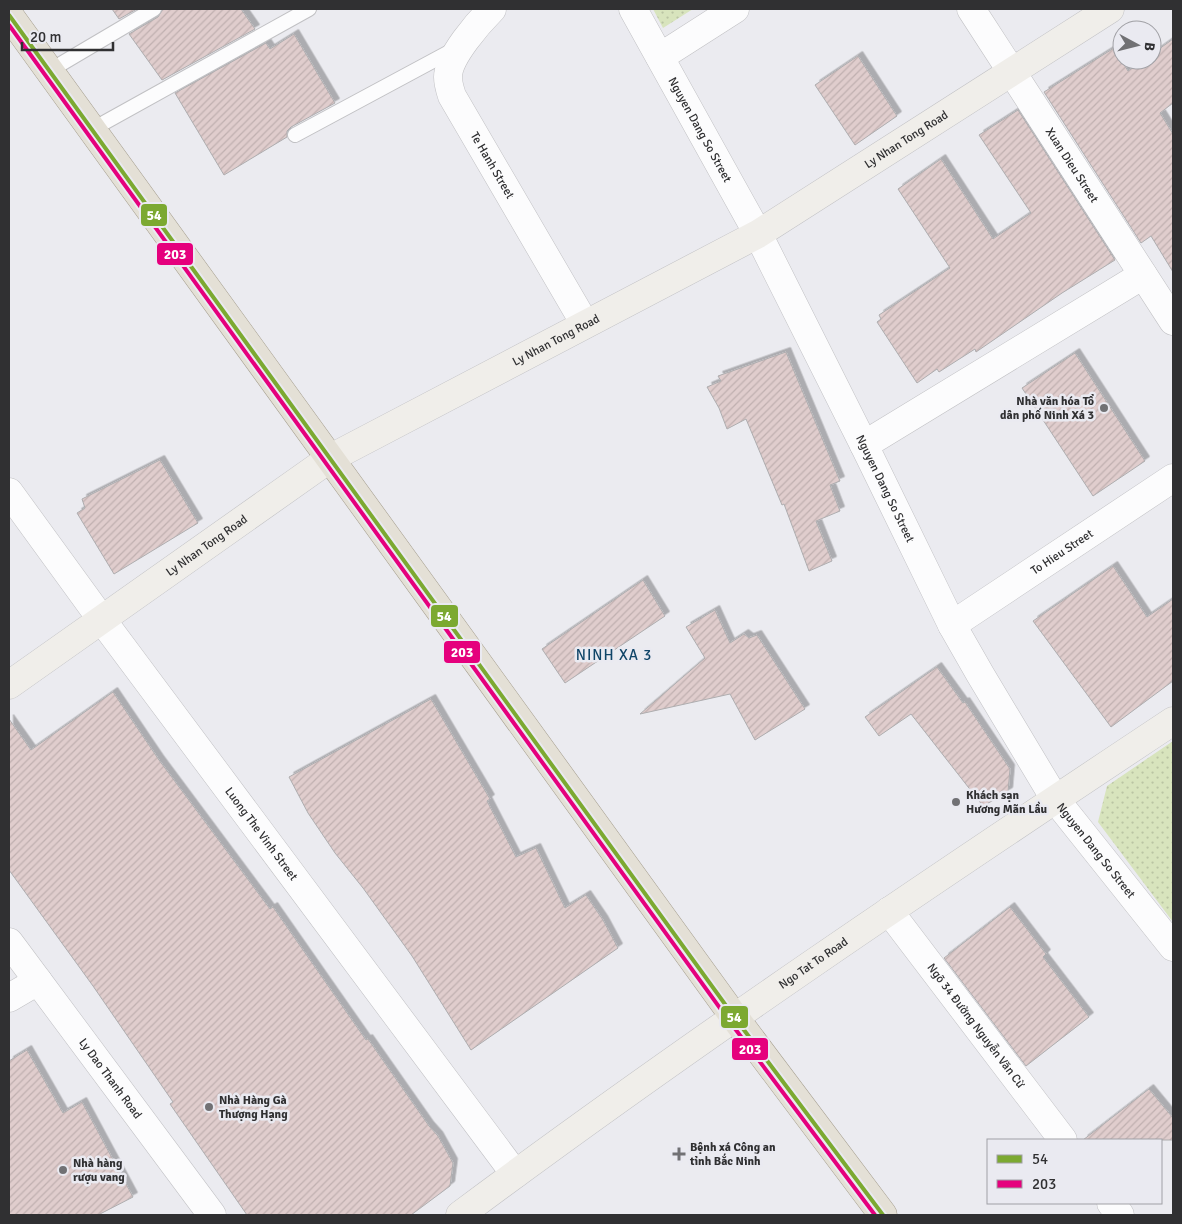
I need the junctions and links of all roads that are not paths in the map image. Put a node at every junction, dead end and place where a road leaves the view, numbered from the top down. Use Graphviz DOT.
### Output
graph roads {
  1 [pos="154,9"];
  2 [pos="309,9"];
  3 [pos="492,9"];
  4 [pos="633,9"];
  5 [pos="734,9"];
  6 [pos="971,9"];
  7 [pos="1110,9"];
  8 [pos="9,15"];
  9 [pos="462,46"];
  10 [pos="660,57"];
  11 [pos="49,71"];
  12 [pos="1012,72"];
  13 [pos="91,130"];
  14 [pos="295,135"];
  15 [pos="758,234"];
  16 [pos="1143,274"];
  17 [pos="1173,320"];
  18 [pos="585,324"];
  19 [pos="864,445"];
  20 [pos="329,459"];
  21 [pos="1173,478"];
  22 [pos="9,492"];
  23 [pos="102,620"];
  24 [pos="952,625"];
  25 [pos="9,685"];
  26 [pos="1173,721"];
  27 [pos="1055,799"];
  28 [pos="889,911"];
  29 [pos="9,942"];
  30 [pos="1173,947"];
  31 [pos="38,981"];
  32 [pos="9,998"];
  33 [pos="735,1018"];
  34 [pos="1062,1139"];
  35 [pos="515,1174"];
  36 [pos="1112,1204"];
  37 [pos="212,1215"];
  38 [pos="460,1215"];
  39 [pos="883,1215"];
  40 [pos="1120,1215"];
  1 -- 11 [label="lane"];
  2 -- 13 [label="lane"];
  3 -- 9 [label="street, Te Hanh Street"];
  4 -- 10 [label="street, Nguyen Dang So Street"];
  5 -- 10 [label="street"];
  6 -- 12 [label="street, Xuan Dieu Street"];
  7 -- 12 [label="street, Ly Nhan Tong Road"];
  8 -- 11 [label="main road"];
  9 -- 14 [label="lane"];
  9 -- 18 [label="street, Te Hanh Street"];
  10 -- 15 [label="street, Nguyen Dang So Street"];
  11 -- 13 [label="main road"];
  12 -- 15 [label="street, Ly Nhan Tong Road"];
  12 -- 16 [label="street, Xuan Dieu Street"];
  13 -- 20 [label="main road"];
  15 -- 18 [label="street, Ly Nhan Tong Road"];
  15 -- 19 [label="street, Nguyen Dang So Street"];
  16 -- 17 [label="street, Xuan Dieu Street"];
  16 -- 19 [label="street"];
  18 -- 20 [label="street, Ly Nhan Tong Road"];
  19 -- 24 [label="street, Nguyen Dang So Street"];
  20 -- 23 [label="street, Ly Nhan Tong Road"];
  20 -- 33 [label="main road"];
  21 -- 24 [label="street, To Hieu Street"];
  22 -- 23 [label="street, Luong The Vinh Street"];
  23 -- 25 [label="street, Ly Nhan Tong Road"];
  23 -- 35 [label="street, Luong The Vinh Street"];
  24 -- 27 [label="street, Nguyen Dang So Street"];
  26 -- 27 [label="street, Ngo Tat To Road"];
  27 -- 28 [label="street, Ngo Tat To Road"];
  27 -- 30 [label="street, Nguyen Dang So Street"];
  28 -- 33 [label="street, Ngo Tat To Road"];
  28 -- 34 [label="street, Ngõ 34 Đường Nguyễn Văn Cừ"];
  29 -- 31 [label="street, Ly Dao Thanh Road"];
  31 -- 32 [label="street"];
  31 -- 37 [label="street, Ly Dao Thanh Road"];
  33 -- 35 [label="street, Ngo Tat To Road"];
  33 -- 39 [label="main road"];
  35 -- 38 [label="street, Ngo Tat To Road"];
  36 -- 40 [label="street"];
}
